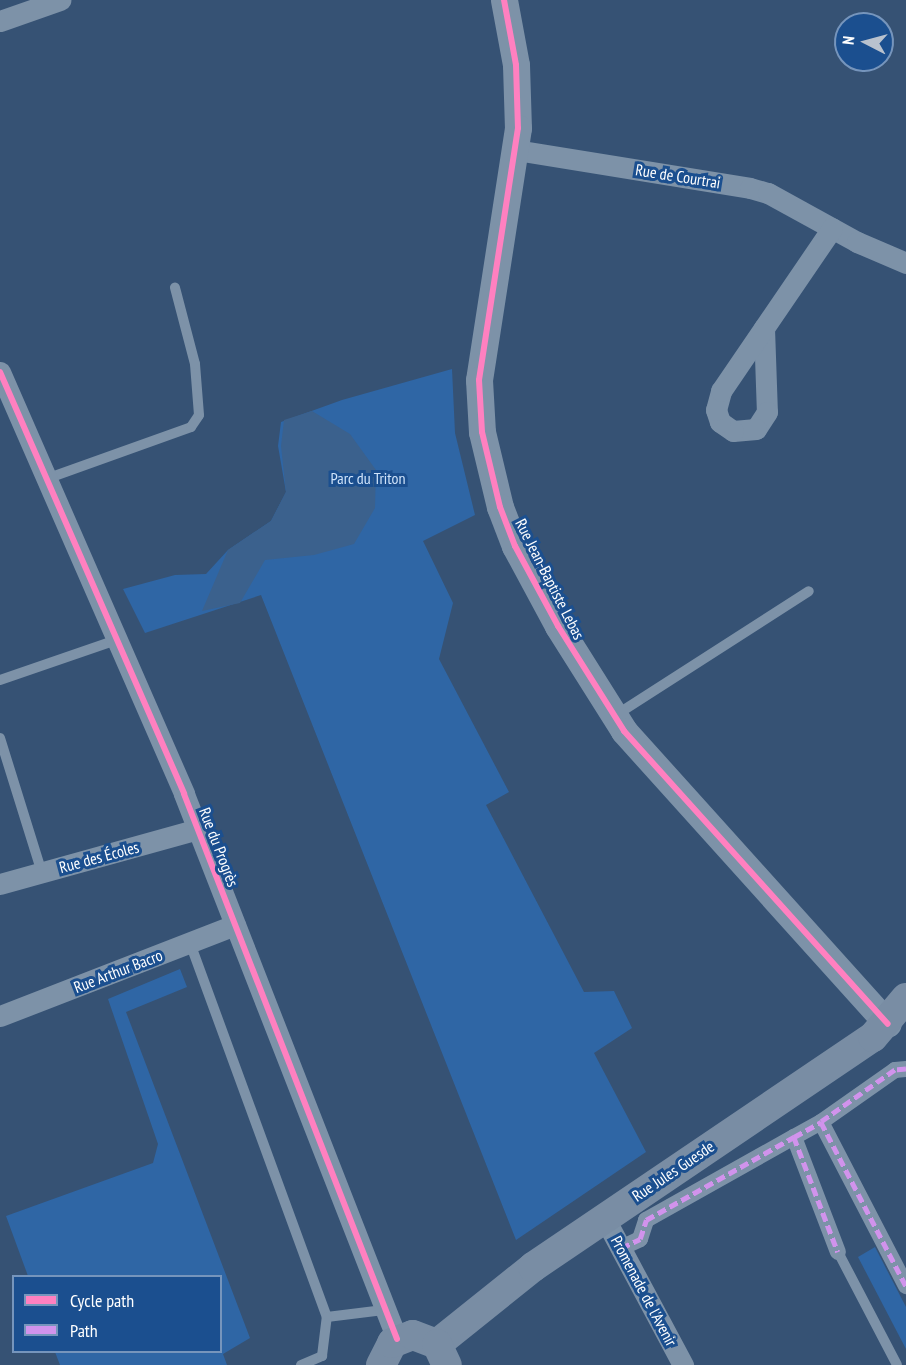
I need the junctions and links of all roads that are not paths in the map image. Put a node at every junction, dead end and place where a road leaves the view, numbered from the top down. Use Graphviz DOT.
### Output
graph roads {
  1 [pos="60,0"];
  2 [pos="504,0"];
  3 [pos="0,21"];
  4 [pos="516,150"];
  5 [pos="832,228"];
  6 [pos="906,263"];
  7 [pos="175,288"];
  8 [pos="764,328"];
  9 [pos="0,372"];
  10 [pos="46,480"];
  11 [pos="808,591"];
  12 [pos="116,640"];
  13 [pos="0,680"];
  14 [pos="613,716"];
  15 [pos="0,738"];
  16 [pos="198,829"];
  17 [pos="42,873"];
  18 [pos="0,884"];
  19 [pos="236,925"];
  20 [pos="190,943"];
  21 [pos="906,998"];
  22 [pos="0,1016"];
  23 [pos="897,1026"];
  24 [pos="906,1069"];
  25 [pos="821,1122"];
  26 [pos="794,1137"];
  27 [pos="604,1217"];
  28 [pos="621,1248"];
  29 [pos="838,1252"];
  30 [pos="906,1286"];
  31 [pos="384,1310"];
  32 [pos="327,1317"];
  33 [pos="397,1339"];
  34 [pos="442,1355"];
  35 [pos="301,1365"];
  36 [pos="381,1365"];
  37 [pos="683,1365"];
  38 [pos="897,1365"];
  1 -- 3 [label="street"];
  2 -- 4 [label="street, Rue Jean-Baptiste Lebas"];
  4 -- 5 [label="street, Rue de Courtrai"];
  4 -- 14 [label="street, Rue Jean-Baptiste Lebas"];
  5 -- 6 [label="street, Rue de Courtrai"];
  5 -- 8 [label="street"];
  7 -- 10 [label="lane"];
  9 -- 10 [label="street, Rue du Progrès"];
  10 -- 12 [label="street, Rue du Progrès"];
  11 -- 14 [label="lane"];
  12 -- 13 [label="lane"];
  12 -- 16 [label="street, Rue du Progrès"];
  14 -- 23 [label="street, Rue Jean-Baptiste Lebas"];
  15 -- 17 [label="lane"];
  16 -- 17 [label="street, Rue des Écoles"];
  16 -- 19 [label="street, Rue du Progrès"];
  17 -- 18 [label="street, Rue des Écoles"];
  19 -- 20 [label="street, Rue Arthur Bacro"];
  19 -- 31 [label="street, Rue du Progrès"];
  20 -- 22 [label="street, Rue Arthur Bacro"];
  20 -- 32 [label="lane"];
  21 -- 23 [label="main road, Rue Jules Guesde"];
  23 -- 27 [label="main road, Rue Jules Guesde"];
  24 -- 25 [label="street"];
  25 -- 26 [label="street"];
  25 -- 30 [label="street"];
  26 -- 28 [label="street"];
  26 -- 29 [label="street"];
  27 -- 28 [label="street, Promenade de l'Avenir"];
  27 -- 34 [label="main road, Rue Jules Guesde"];
  28 -- 37 [label="street, Promenade de l'Avenir"];
  29 -- 38 [label="lane"];
  31 -- 32 [label="lane"];
  31 -- 33 [label="street, Rue du Progrès"];
  32 -- 35 [label="lane"];
  33 -- 34 [label="main road, Rue Jules Guesde"];
  33 -- 36 [label="main road"];
}
